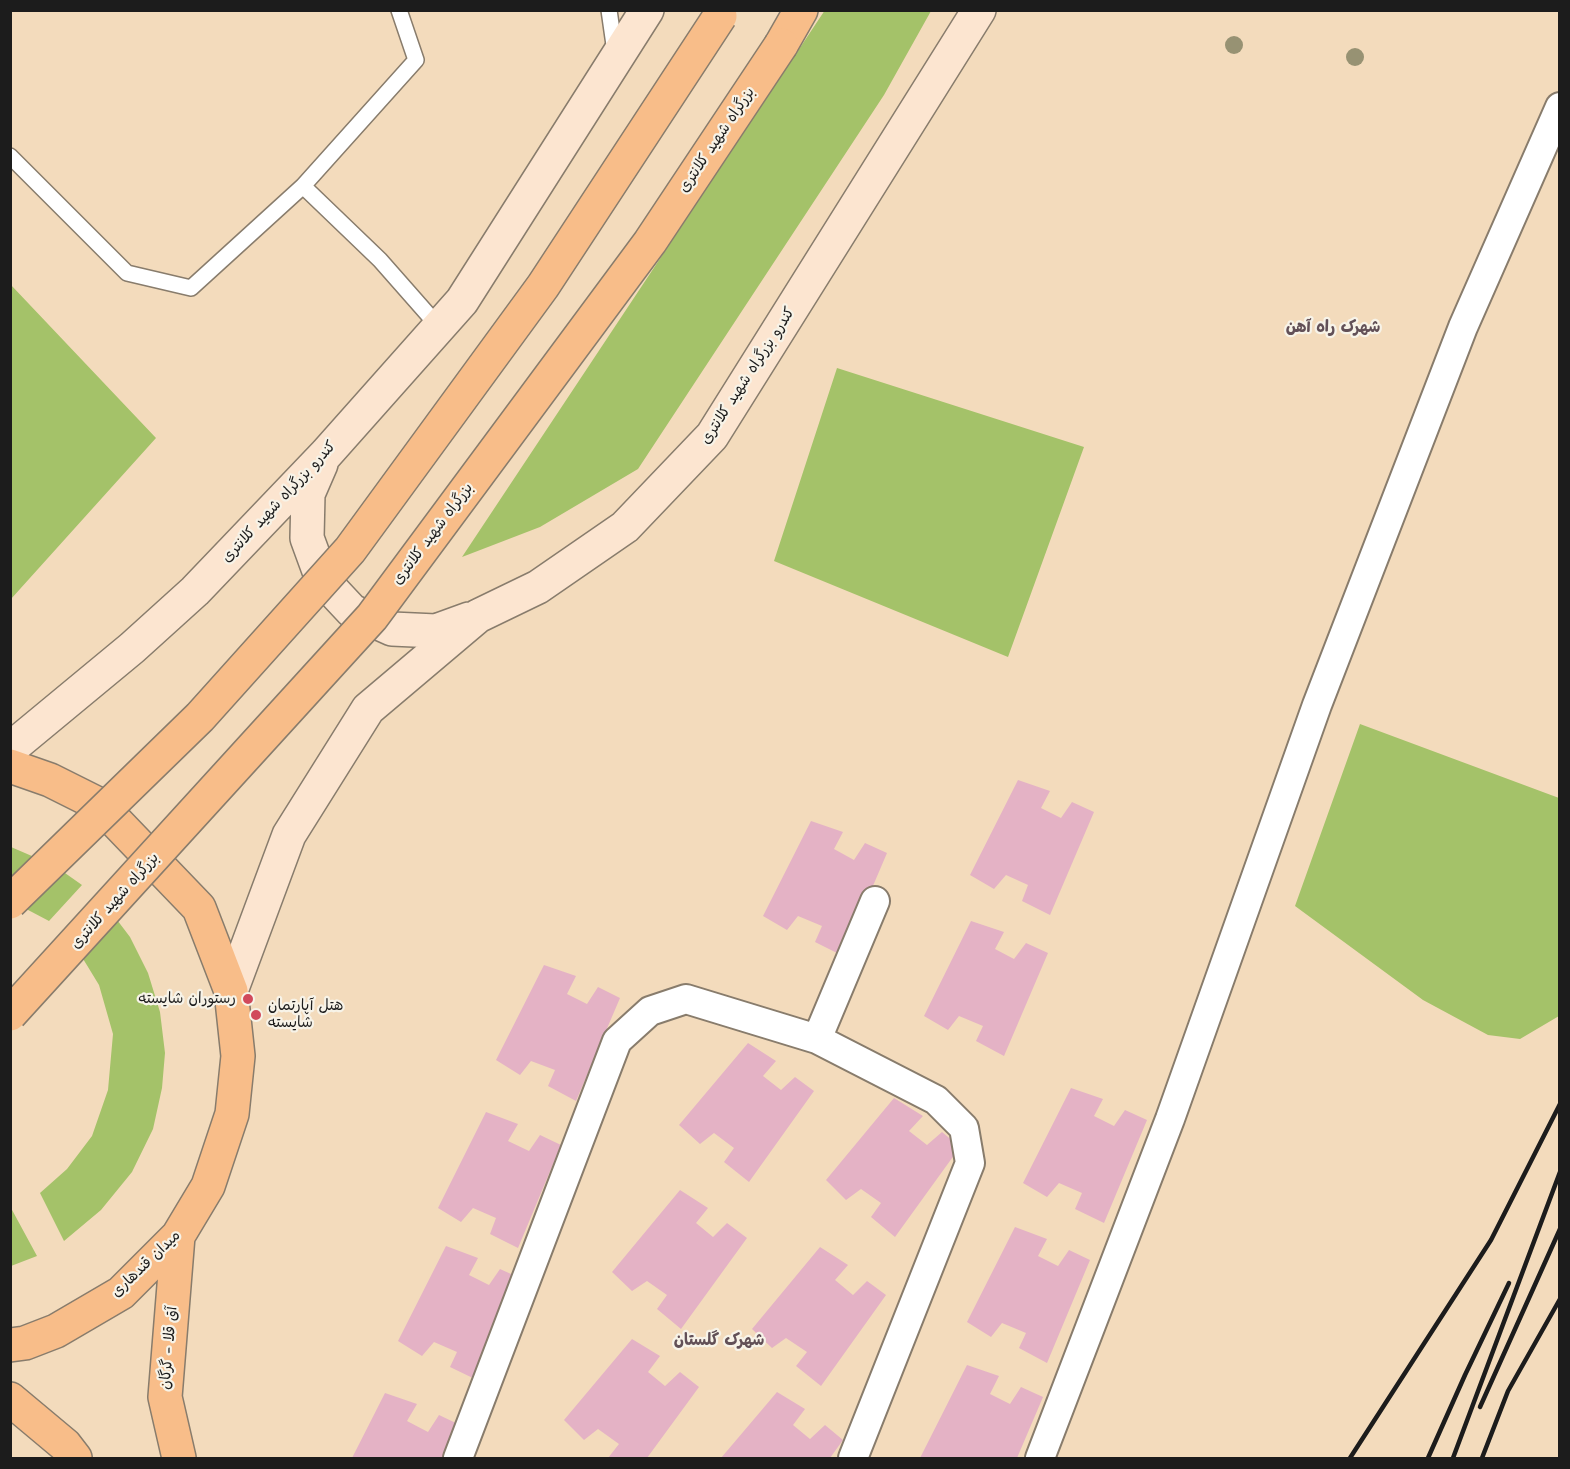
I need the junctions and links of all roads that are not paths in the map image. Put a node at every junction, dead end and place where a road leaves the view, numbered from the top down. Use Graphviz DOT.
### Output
graph roads {
  1 [pos="399,10"];
  2 [pos="609,10"];
  3 [pos="647,10"];
  4 [pos="801,10"];
  5 [pos="979,10"];
  6 [pos="722,13"];
  7 [pos="616,59"];
  8 [pos="1560,107"];
  9 [pos="10,156"];
  10 [pos="303,186"];
  11 [pos="439,327"];
  12 [pos="326,454"];
  13 [pos="478,616"];
  14 [pos="10,748"];
  15 [pos="10,766"];
  16 [pos="875,901"];
  17 [pos="10,902"];
  18 [pos="231,992"];
  19 [pos="10,1014"];
  20 [pos="817,1039"];
  21 [pos="178,1236"];
  22 [pos="10,1345"];
  23 [pos="10,1400"];
  24 [pos="75,1458"];
  25 [pos="179,1458"];
  26 [pos="458,1458"];
  27 [pos="854,1458"];
  28 [pos="1040,1458"];
  1 -- 10 [label="lane"];
  2 -- 7 [label="lane"];
  3 -- 7 [label="main road, کندرو بزرگراه شهید کلانتری"];
  4 -- 19 [label="highway, بزرگراه شهید کلانتری, bridge"];
  5 -- 13 [label="main road, کندرو بزرگراه شهید کلانتری"];
  6 -- 17 [label="highway, bridge"];
  7 -- 11 [label="main road, کندرو بزرگراه شهید کلانتری"];
  8 -- 28 [label="street"];
  9 -- 10 [label="lane"];
  10 -- 11 [label="lane"];
  11 -- 12 [label="main road, کندرو بزرگراه شهید کلانتری"];
  12 -- 13 [label="main road"];
  12 -- 14 [label="main road, کندرو بزرگراه شهید کلانتری"];
  13 -- 18 [label="main road, کندرو بزرگراه شهید کلانتری"];
  15 -- 18 [label="highway, میدان قندهاری"];
  16 -- 20 [label="street"];
  18 -- 21 [label="highway, میدان قندهاری"];
  20 -- 26 [label="street"];
  20 -- 27 [label="street"];
  21 -- 22 [label="highway, میدان قندهاری"];
  21 -- 25 [label="highway, آق قلا - گرگان"];
  23 -- 24 [label="highway"];
}
